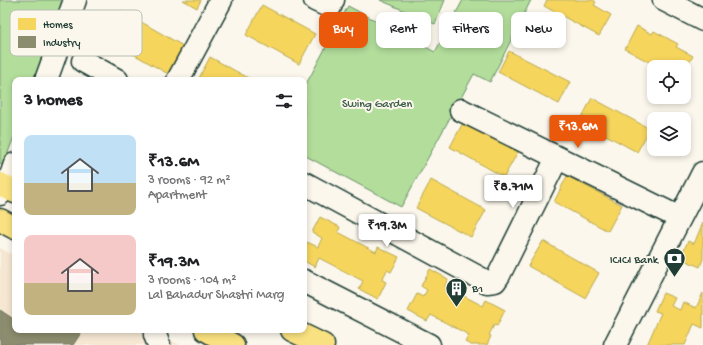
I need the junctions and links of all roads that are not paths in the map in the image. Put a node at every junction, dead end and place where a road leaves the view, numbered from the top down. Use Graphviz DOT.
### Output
graph roads {
  1 [pos="75,0"];
  2 [pos="221,0"];
  3 [pos="315,0"];
  4 [pos="333,0"];
  5 [pos="664,0"];
  6 [pos="71,10"];
  7 [pos="703,20"];
  8 [pos="55,56"];
  9 [pos="84,62"];
  10 [pos="47,77"];
  11 [pos="112,77"];
  12 [pos="180,77"];
  13 [pos="461,110"];
  14 [pos="558,158"];
  15 [pos="12,172"];
  16 [pos="703,173"];
  17 [pos="307,185"];
  18 [pos="5,189"];
  19 [pos="680,218"];
  20 [pos="0,220"];
  21 [pos="12,226"];
  22 [pos="307,283"];
  23 [pos="155,333"];
  24 [pos="212,333"];
  25 [pos="298,333"];
  26 [pos="159,345"];
  27 [pos="234,345"];
  28 [pos="323,345"];
  29 [pos="429,345"];
  30 [pos="614,345"];
  1 -- 6 [label="street"];
  2 -- 12 [label="street"];
  3 -- 4 [label="street"];
  5 -- 7 [label="street"];
  8 -- 10 [label="street"];
  9 -- 11 [label="street"];
  13 -- 14 [label="street"];
  14 -- 17 [label="street"];
  14 -- 19 [label="street"];
  15 -- 18 [label="street"];
  16 -- 19 [label="street"];
  19 -- 30 [label="street"];
  20 -- 21 [label="main road"];
  22 -- 29 [label="street"];
  23 -- 26 [label="street"];
  24 -- 27 [label="main road"];
  25 -- 28 [label="main road"];
}
